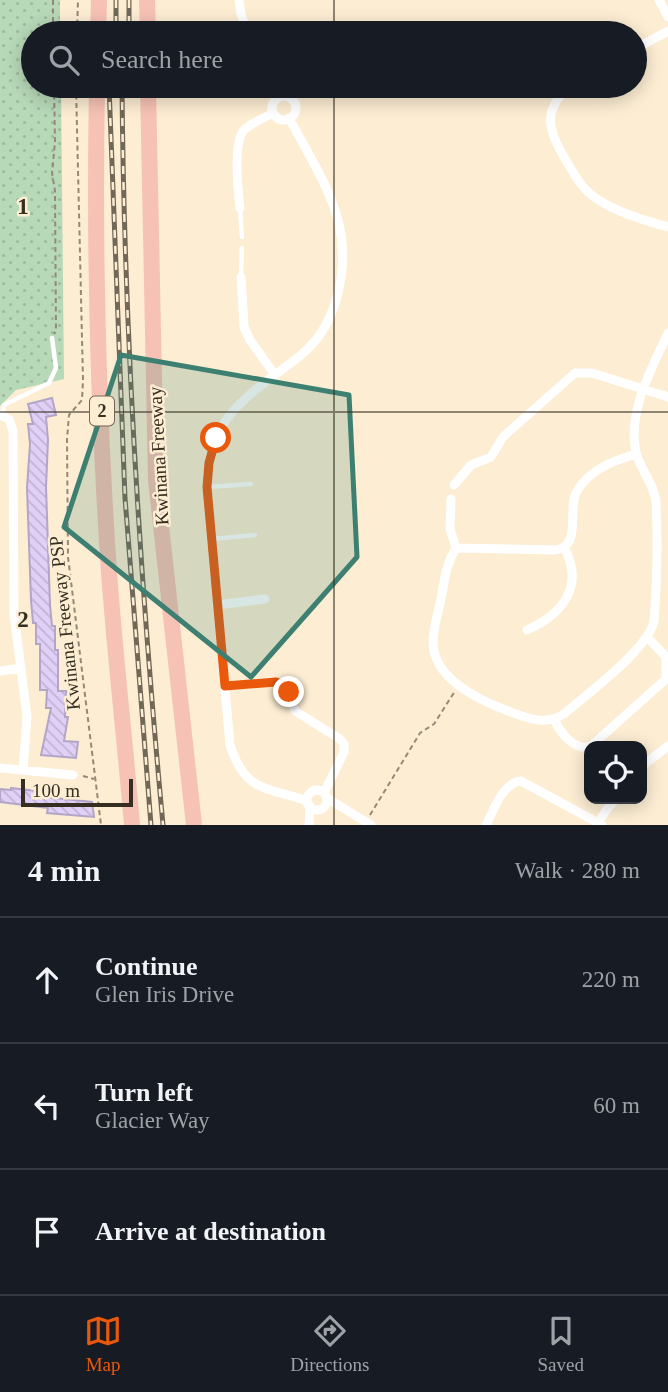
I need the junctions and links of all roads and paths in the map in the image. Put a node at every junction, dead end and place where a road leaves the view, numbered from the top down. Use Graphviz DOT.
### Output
graph roads {
  1 [pos="53,0"];
  2 [pos="78,0"];
  3 [pos="99,0"];
  4 [pos="147,0"];
  5 [pos="239,0"];
  6 [pos="659,0"];
  7 [pos="668,17"];
  8 [pos="53,21"];
  9 [pos="77,21"];
  10 [pos="98,21"];
  11 [pos="148,21"];
  12 [pos="244,21"];
  13 [pos="668,31"];
  14 [pos="647,42"];
  15 [pos="54,98"];
  16 [pos="76,98"];
  17 [pos="97,98"];
  18 [pos="148,98"];
  19 [pos="277,98"];
  20 [pos="288,98"];
  21 [pos="557,98"];
  22 [pos="273,113"];
  23 [pos="289,118"];
  24 [pos="240,208"];
  25 [pos="668,227"];
  26 [pos="242,237"];
  27 [pos="242,248"];
  28 [pos="241,277"];
  29 [pos="668,334"];
  30 [pos="52,338"];
  31 [pos="275,375"];
  32 [pos="643,389"];
  33 [pos="668,397"];
  34 [pos="1,415"];
  35 [pos="636,454"];
  36 [pos="251,484"];
  37 [pos="454,485"];
  38 [pos="207,487"];
  39 [pos="452,499"];
  40 [pos="255,535"];
  41 [pos="212,539"];
  42 [pos="564,547"];
  43 [pos="456,548"];
  44 [pos="265,599"];
  45 [pos="217,605"];
  46 [pos="527,629"];
  47 [pos="648,638"];
  48 [pos="21,668"];
  49 [pos="0,671"];
  50 [pos="225,686"];
  51 [pos="459,686"];
  52 [pos="554,719"];
  53 [pos="597,741"];
  54 [pos="668,746"];
  55 [pos="584,747"];
  56 [pos="647,762"];
  57 [pos="0,768"];
  58 [pos="23,770"];
  59 [pos="73,775"];
  60 [pos="95,779"];
  61 [pos="317,799"];
  62 [pos="612,804"];
  63 [pos="369,824"];
  64 [pos="600,824"];
  65 [pos="102,825"];
  66 [pos="132,825"];
  67 [pos="196,825"];
  68 [pos="310,825"];
  69 [pos="486,825"];
  1 -- 8 [label="path"];
  2 -- 9 [label="path"];
  3 -- 10 [label="highway"];
  4 -- 11 [label="highway"];
  5 -- 12 [label="street"];
  6 -- 7 [label="street"];
  13 -- 14 [label="street"];
  15 -- 30 [label="path"];
  16 -- 60 [label="path, Kwinana Freeway PSP"];
  17 -- 66 [label="highway, 2"];
  18 -- 67 [label="highway, Kwinana Freeway"];
  19 -- 22 [label="street"];
  20 -- 23 [label="street"];
  21 -- 25 [label="street"];
  22 -- 23 [label="street"];
  22 -- 24 [label="street"];
  23 -- 31 [label="street"];
  24 -- 26 [label="lane"];
  27 -- 28 [label="lane"];
  28 -- 31 [label="street"];
  29 -- 32 [label="street"];
  30 -- 34 [label="lane"];
  31 -- 38 [label="street"];
  32 -- 33 [label="street"];
  32 -- 35 [label="street"];
  32 -- 37 [label="street"];
  34 -- 48 [label="street"];
  35 -- 42 [label="street"];
  35 -- 47 [label="street"];
  36 -- 38 [label="lane"];
  38 -- 41 [label="street"];
  39 -- 43 [label="street"];
  40 -- 41 [label="lane"];
  41 -- 45 [label="street"];
  42 -- 43 [label="street"];
  42 -- 46 [label="street"];
  43 -- 51 [label="street"];
  44 -- 45 [label="street"];
  45 -- 50 [label="street"];
  47 -- 52 [label="street"];
  47 -- 53 [label="street"];
  48 -- 49 [label="street"];
  48 -- 58 [label="street"];
  50 -- 61 [label="street"];
  50 -- 61 [label="street"];
  51 -- 52 [label="street"];
  51 -- 63 [label="path"];
  52 -- 55 [label="street"];
  54 -- 56 [label="street"];
  57 -- 58 [label="street"];
  58 -- 59 [label="street"];
  59 -- 60 [label="path"];
  60 -- 65 [label="path, Kwinana Freeway PSP"];
  61 -- 63 [label="street"];
  61 -- 68 [label="street"];
  62 -- 64 [label="street"];
  64 -- 69 [label="street"];
}
